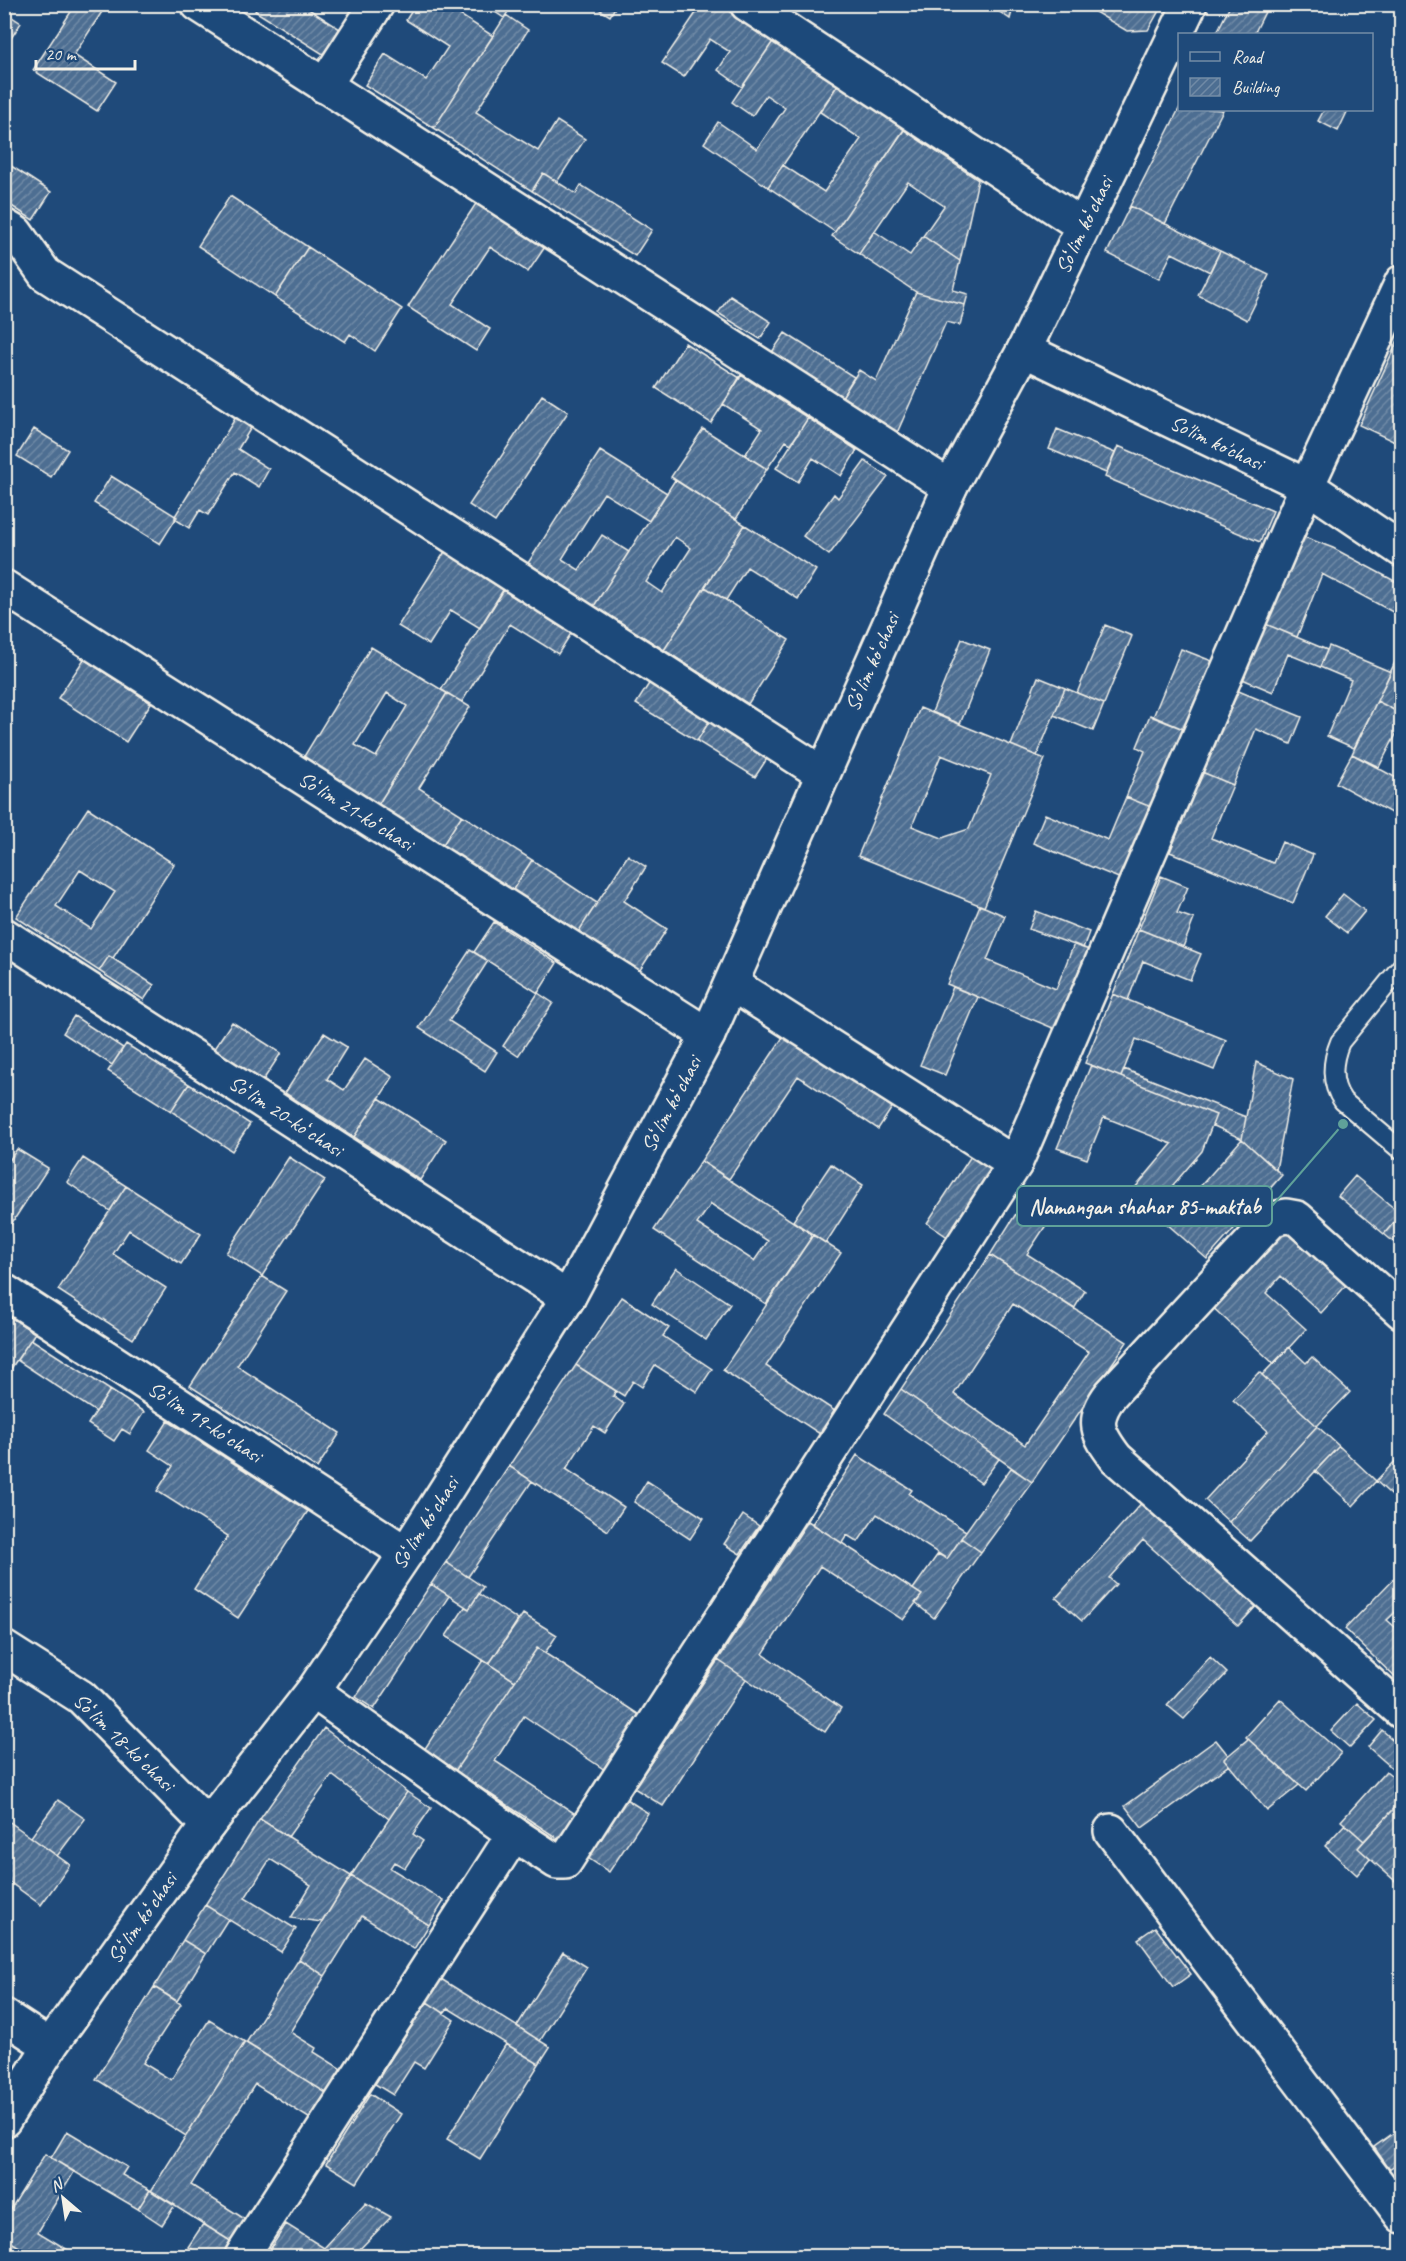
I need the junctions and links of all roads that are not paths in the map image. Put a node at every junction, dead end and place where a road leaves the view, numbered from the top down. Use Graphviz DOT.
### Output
graph roads {
  1 [pos="198,4"];
  2 [pos="377,4"];
  3 [pos="747,4"];
  4 [pos="1190,4"];
  5 [pos="324,86"];
  6 [pos="4,226"];
  7 [pos="1083,226"];
  8 [pos="1401,282"];
  9 [pos="1024,350"];
  10 [pos="1307,486"];
  11 [pos="950,487"];
  12 [pos="1401,550"];
  13 [pos="7,595"];
  14 [pos="822,774"];
  15 [pos="4,935"];
  16 [pos="1401,966"];
  17 [pos="732,984"];
  18 [pos="708,1035"];
  19 [pos="1401,1151"];
  20 [pos="1015,1164"];
  21 [pos="4,1291"];
  22 [pos="568,1298"];
  23 [pos="1401,1312"];
  24 [pos="406,1553"];
  25 [pos="4,1648"];
  26 [pos="313,1691"];
  27 [pos="1401,1712"];
  28 [pos="208,1825"];
  29 [pos="1111,1831"];
  30 [pos="514,1834"];
  31 [pos="4,2016"];
  32 [pos="50,2046"];
  33 [pos="4,2120"];
  34 [pos="1401,2216"];
  35 [pos="242,2256"];
  1 -- 5 [label="street"];
  2 -- 5 [label="street"];
  3 -- 7 [label="street"];
  4 -- 7 [label="street, Soʻlim koʻchasi"];
  5 -- 11 [label="street"];
  6 -- 14 [label="street"];
  7 -- 9 [label="street, Soʻlim koʻchasi"];
  8 -- 10 [label="street"];
  9 -- 10 [label="street, So'lim ko'chasi"];
  9 -- 11 [label="street, Soʻlim koʻchasi"];
  10 -- 12 [label="street, So'lim ko'chasi"];
  10 -- 20 [label="street"];
  11 -- 14 [label="street, Soʻlim koʻchasi"];
  13 -- 18 [label="street, Soʻlim 21-koʻchasi"];
  14 -- 17 [label="street, Soʻlim koʻchasi"];
  15 -- 22 [label="street, Soʻlim 20-koʻchasi"];
  16 -- 19 [label="lane"];
  17 -- 18 [label="street, Soʻlim koʻchasi"];
  17 -- 20 [label="street"];
  18 -- 22 [label="street, Soʻlim koʻchasi"];
  20 -- 30 [label="street"];
  21 -- 24 [label="street, Soʻlim 19-koʻchasi"];
  22 -- 24 [label="street, Soʻlim koʻchasi"];
  23 -- 27 [label="street"];
  24 -- 26 [label="street, Soʻlim koʻchasi"];
  25 -- 28 [label="street, Soʻlim 18-koʻchasi"];
  26 -- 28 [label="street, Soʻlim koʻchasi"];
  26 -- 30 [label="street"];
  28 -- 32 [label="street, Soʻlim koʻchasi"];
  29 -- 34 [label="street"];
  30 -- 35 [label="street"];
  31 -- 32 [label="street"];
  32 -- 33 [label="street, Soʻlim koʻchasi"];
}
